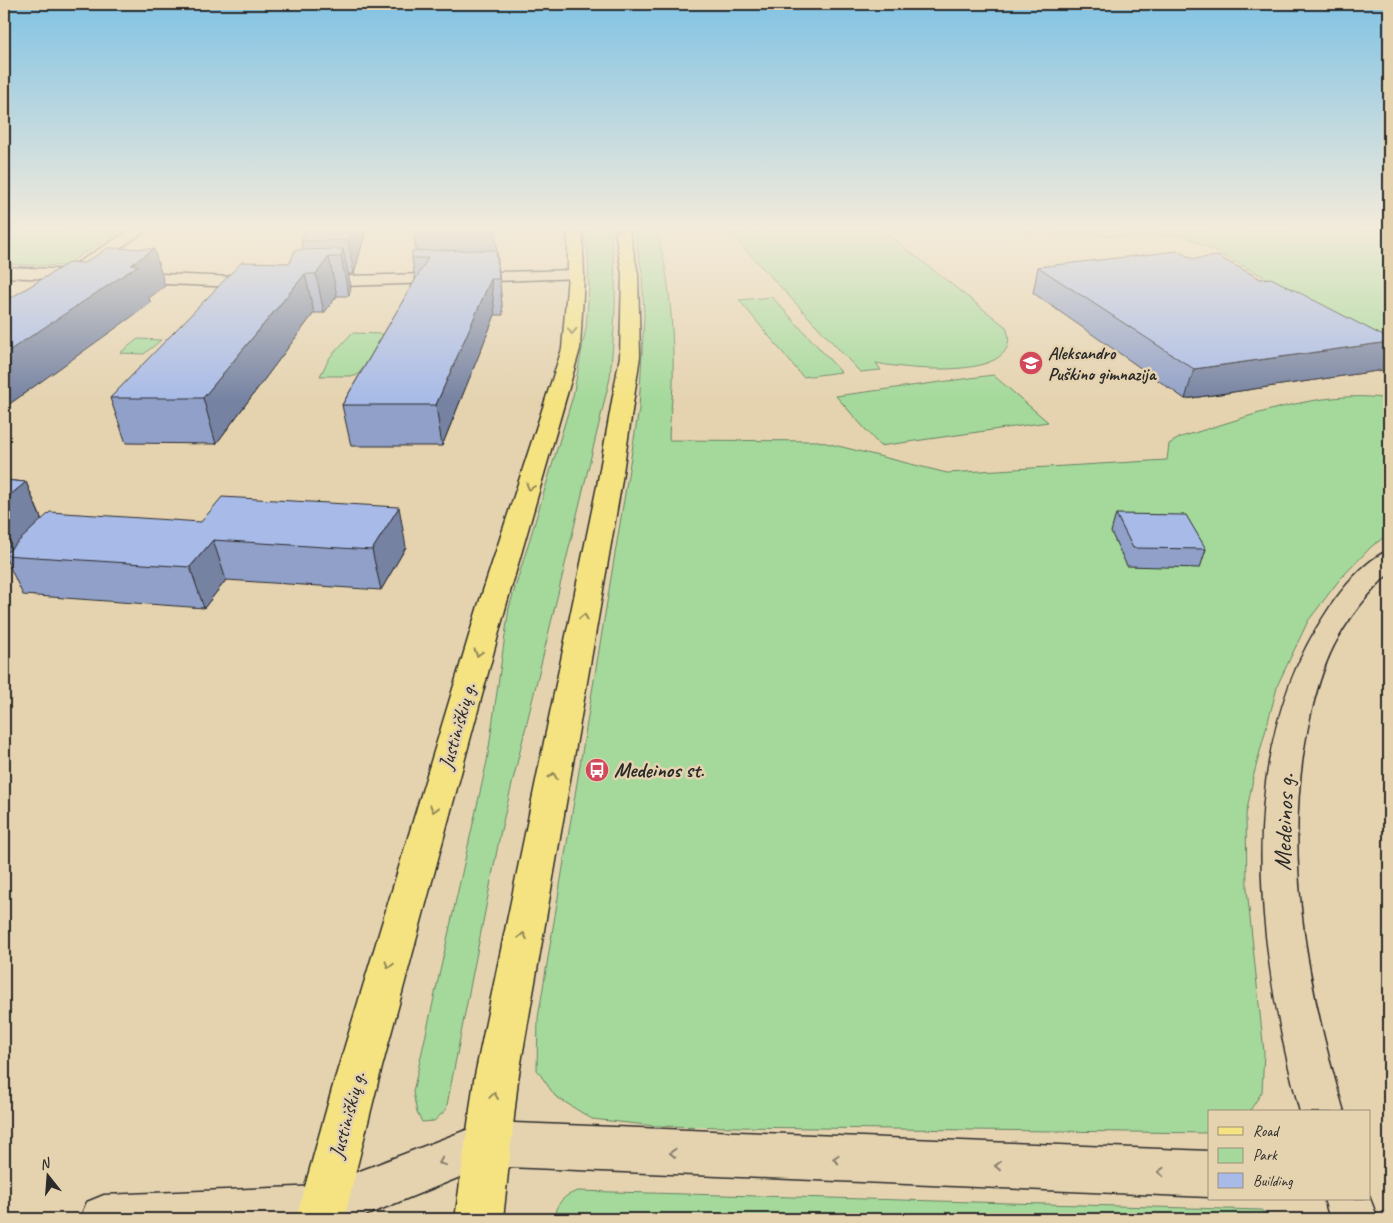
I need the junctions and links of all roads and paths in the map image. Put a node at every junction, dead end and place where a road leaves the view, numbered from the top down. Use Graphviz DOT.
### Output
graph roads {
  1 [pos="575,287"];
  2 [pos="630,287"];
  3 [pos="1389,559"];
  4 [pos="1322,1110"];
  5 [pos="487,1144"];
  6 [pos="1208,1174"];
  7 [pos="1347,1200"];
  8 [pos="328,1216"];
  9 [pos="104,1219"];
  10 [pos="479,1219"];
  11 [pos="1354,1219"];
  1 -- 8 [label="main road, Justiniškių g., one-way"];
  5 -- 2 [label="main road, one-way"];
  3 -- 4 [label="street, Medeinos g."];
  6 -- 5 [label="street, one-way"];
  5 -- 8 [label="street, one-way"];
  5 -- 10 [label="main road"];
  7 -- 11 [label="street"];
  8 -- 9 [label="street"];
}
